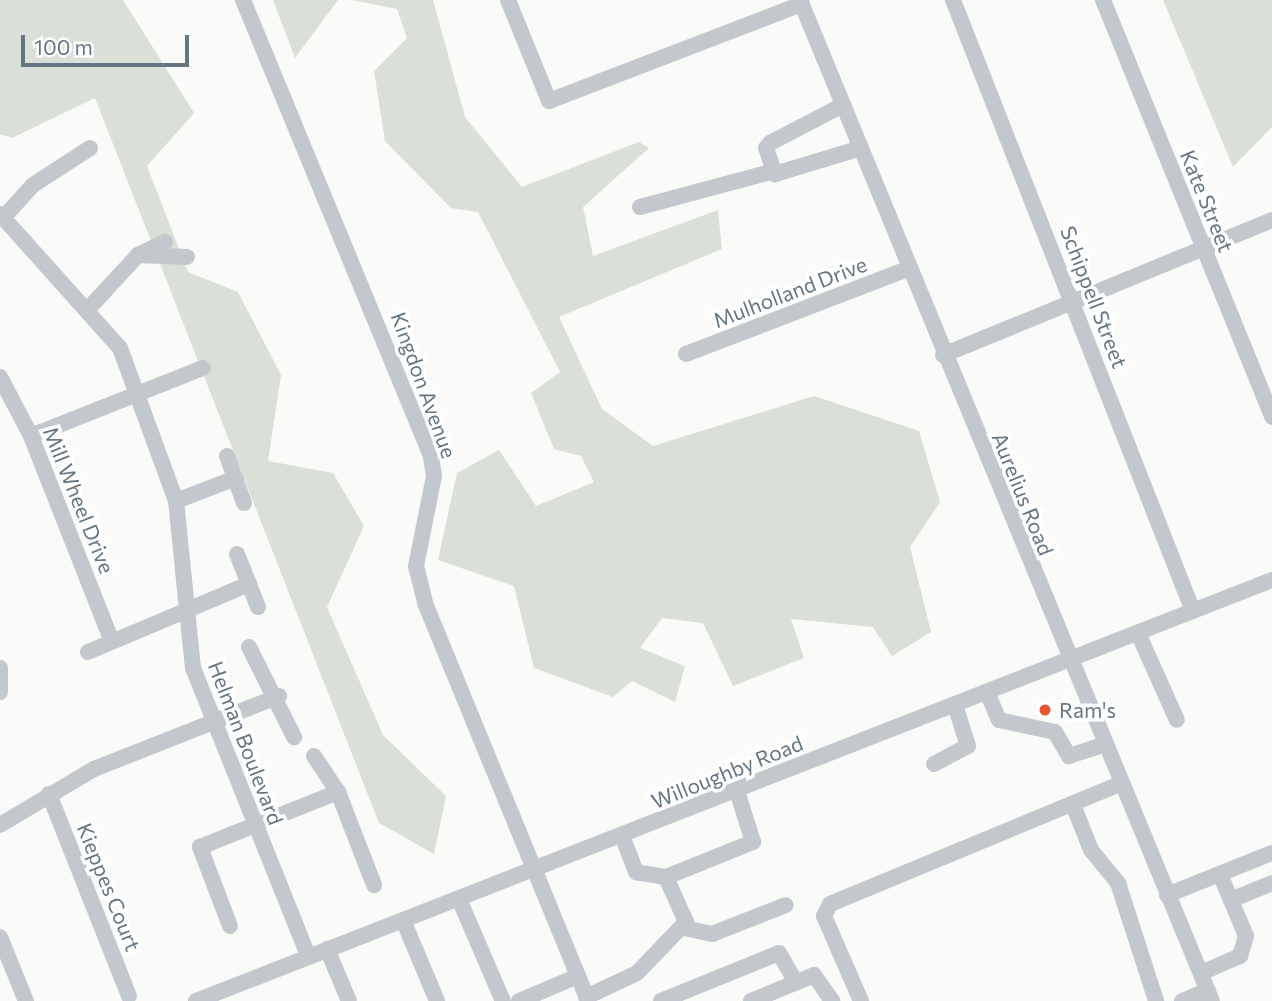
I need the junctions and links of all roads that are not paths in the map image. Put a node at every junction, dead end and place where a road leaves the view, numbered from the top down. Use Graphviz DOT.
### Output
graph roads {
  1 [pos="243,0"];
  2 [pos="508,0"];
  3 [pos="953,0"];
  4 [pos="1103,0"];
  5 [pos="801,2"];
  6 [pos="843,104"];
  7 [pos="90,148"];
  8 [pos="861,148"];
  9 [pos="774,171"];
  10 [pos="640,207"];
  11 [pos="2,215"];
  12 [pos="1272,220"];
  13 [pos="165,242"];
  14 [pos="1203,248"];
  15 [pos="138,256"];
  16 [pos="187,257"];
  17 [pos="909,268"];
  18 [pos="1074,301"];
  19 [pos="89,308"];
  20 [pos="687,354"];
  21 [pos="943,355"];
  22 [pos="203,368"];
  23 [pos="0,377"];
  24 [pos="138,393"];
  25 [pos="1272,417"];
  26 [pos="31,436"];
  27 [pos="227,456"];
  28 [pos="236,478"];
  29 [pos="176,501"];
  30 [pos="244,503"];
  31 [pos="237,554"];
  32 [pos="1272,580"];
  33 [pos="249,584"];
  34 [pos="258,607"];
  35 [pos="1193,611"];
  36 [pos="184,614"];
  37 [pos="1138,633"];
  38 [pos="112,642"];
  39 [pos="249,647"];
  40 [pos="88,652"];
  41 [pos="1069,660"];
  42 [pos="0,668"];
  43 [pos="0,692"];
  44 [pos="987,692"];
  45 [pos="279,696"];
  46 [pos="955,705"];
  47 [pos="1177,720"];
  48 [pos="215,722"];
  49 [pos="294,737"];
  50 [pos="1103,745"];
  51 [pos="314,756"];
  52 [pos="934,764"];
  53 [pos="1118,785"];
  54 [pos="737,791"];
  55 [pos="338,792"];
  56 [pos="49,794"];
  57 [pos="1074,807"];
  58 [pos="253,824"];
  59 [pos="0,825"];
  60 [pos="622,836"];
  61 [pos="1272,853"];
  62 [pos="535,870"];
  63 [pos="1220,874"];
  64 [pos="666,877"];
  65 [pos="1272,883"];
  66 [pos="374,885"];
  67 [pos="1167,895"];
  68 [pos="459,899"];
  69 [pos="1231,900"];
  70 [pos="786,905"];
  71 [pos="402,920"];
  72 [pos="230,926"];
  73 [pos="684,928"];
  74 [pos="0,937"];
  75 [pos="327,949"];
  76 [pos="308,956"];
  77 [pos="1201,973"];
  78 [pos="578,976"];
  79 [pos="796,983"];
  80 [pos="1210,995"];
  81 [pos="129,996"];
  82 [pos="587,999"];
  83 [pos="26,1001"];
  84 [pos="196,1001"];
  85 [pos="349,1001"];
  86 [pos="437,1001"];
  87 [pos="503,1001"];
  88 [pos="519,1001"];
  89 [pos="661,1001"];
  90 [pos="751,1001"];
  91 [pos="832,1001"];
  92 [pos="862,1001"];
  93 [pos="1156,1001"];
  94 [pos="1181,1001"];
  1 -- 62 [label="street, Kingdon Avenue"];
  2 -- 5 [label="street"];
  3 -- 18 [label="street, Schippell Street"];
  4 -- 14 [label="street, Kate Street"];
  5 -- 6 [label="street, Aurelius Road"];
  6 -- 8 [label="street, Aurelius Road"];
  6 -- 9 [label="street"];
  7 -- 11 [label="street"];
  8 -- 9 [label="street"];
  8 -- 17 [label="street, Aurelius Road"];
  9 -- 10 [label="street"];
  11 -- 19 [label="street, Helman Boulevard"];
  12 -- 14 [label="street"];
  13 -- 15 [label="street"];
  14 -- 18 [label="street"];
  14 -- 25 [label="street, Kate Street"];
  15 -- 16 [label="street"];
  15 -- 19 [label="street"];
  17 -- 20 [label="street, Mulholland Drive"];
  17 -- 21 [label="street, Aurelius Road"];
  18 -- 21 [label="street"];
  18 -- 35 [label="street, Schippell Street"];
  19 -- 24 [label="street, Helman Boulevard"];
  21 -- 41 [label="street, Aurelius Road"];
  22 -- 24 [label="street"];
  23 -- 26 [label="street, Mill Wheel Drive"];
  24 -- 26 [label="street"];
  24 -- 29 [label="street, Helman Boulevard"];
  26 -- 38 [label="street, Mill Wheel Drive"];
  27 -- 28 [label="street"];
  28 -- 29 [label="street"];
  28 -- 30 [label="street"];
  29 -- 36 [label="street, Helman Boulevard"];
  31 -- 33 [label="street"];
  32 -- 35 [label="street, Willoughby Road"];
  33 -- 34 [label="street"];
  33 -- 36 [label="street"];
  35 -- 37 [label="street, Willoughby Road"];
  36 -- 38 [label="street"];
  36 -- 48 [label="street, Helman Boulevard"];
  37 -- 41 [label="street, Willoughby Road"];
  37 -- 47 [label="street"];
  38 -- 40 [label="street"];
  39 -- 45 [label="street"];
  41 -- 44 [label="street, Willoughby Road"];
  41 -- 50 [label="street, Aurelius Road"];
  42 -- 43 [label="street"];
  44 -- 46 [label="street, Willoughby Road"];
  44 -- 50 [label="street"];
  45 -- 48 [label="street"];
  45 -- 49 [label="street"];
  46 -- 52 [label="street"];
  46 -- 54 [label="street, Willoughby Road"];
  48 -- 56 [label="street"];
  48 -- 58 [label="street, Helman Boulevard"];
  50 -- 53 [label="street, Aurelius Road"];
  51 -- 55 [label="street"];
  53 -- 57 [label="street"];
  53 -- 67 [label="street, Aurelius Road"];
  54 -- 60 [label="street, Willoughby Road"];
  54 -- 64 [label="street"];
  55 -- 58 [label="street"];
  55 -- 66 [label="street"];
  56 -- 59 [label="street"];
  56 -- 81 [label="street, Kieppes Court"];
  57 -- 92 [label="street"];
  57 -- 93 [label="street"];
  58 -- 72 [label="street"];
  58 -- 76 [label="street, Helman Boulevard"];
  60 -- 62 [label="street, Willoughby Road"];
  60 -- 64 [label="street"];
  61 -- 63 [label="street"];
  62 -- 68 [label="street, Willoughby Road"];
  62 -- 78 [label="street, Kingdon Avenue"];
  63 -- 67 [label="street"];
  63 -- 69 [label="street"];
  64 -- 73 [label="street"];
  65 -- 69 [label="street"];
  67 -- 77 [label="street, Aurelius Road"];
  68 -- 71 [label="street, Willoughby Road"];
  68 -- 87 [label="street"];
  69 -- 77 [label="street"];
  70 -- 73 [label="street"];
  71 -- 75 [label="street, Willoughby Road"];
  71 -- 86 [label="street"];
  73 -- 82 [label="street"];
  74 -- 83 [label="street"];
  75 -- 76 [label="street, Willoughby Road"];
  75 -- 85 [label="street"];
  76 -- 84 [label="street, Willoughby Road"];
  77 -- 80 [label="street, Aurelius Road"];
  78 -- 82 [label="street, Kingdon Avenue"];
  78 -- 88 [label="street"];
  79 -- 89 [label="street"];
  79 -- 90 [label="street"];
  79 -- 91 [label="street"];
  80 -- 94 [label="street"];
}
